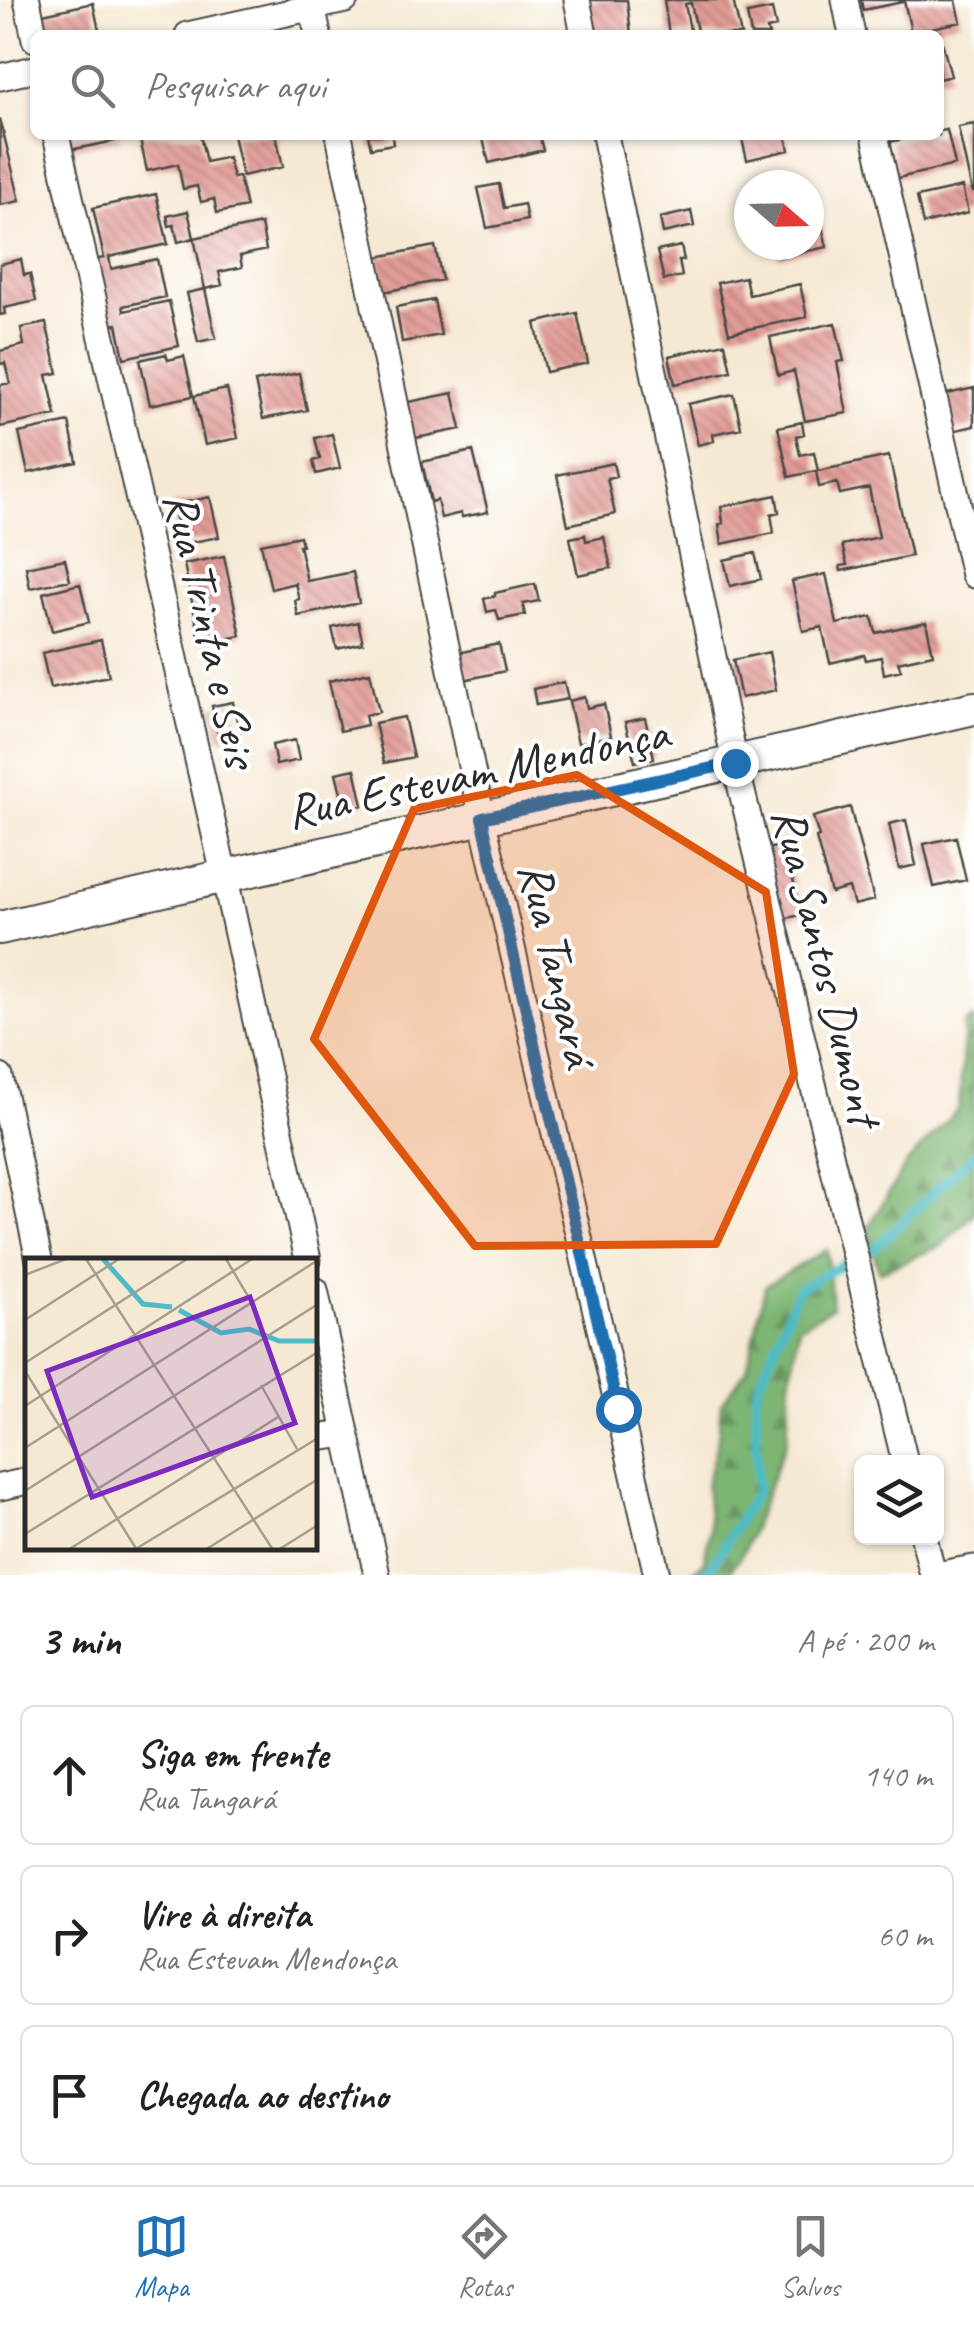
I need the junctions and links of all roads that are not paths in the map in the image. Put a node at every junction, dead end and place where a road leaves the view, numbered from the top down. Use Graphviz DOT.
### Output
graph roads {
  1 [pos="27,0"];
  2 [pos="346,0"];
  3 [pos="577,0"];
  4 [pos="844,0"];
  5 [pos="312,4"];
  6 [pos="33,30"];
  7 [pos="208,30"];
  8 [pos="317,30"];
  9 [pos="583,30"];
  10 [pos="851,30"];
  11 [pos="30,70"];
  12 [pos="0,77"];
  13 [pos="57,140"];
  14 [pos="340,140"];
  15 [pos="606,140"];
  16 [pos="876,140"];
  17 [pos="974,575"];
  18 [pos="974,708"];
  19 [pos="735,763"];
  20 [pos="482,818"];
  21 [pos="224,874"];
  22 [pos="0,928"];
  23 [pos="0,1077"];
  24 [pos="39,1258"];
  25 [pos="308,1258"];
  26 [pos="318,1304"];
  27 [pos="346,1434"];
  28 [pos="318,1438"];
  29 [pos="903,1455"];
  30 [pos="25,1482"];
  31 [pos="0,1487"];
  32 [pos="926,1545"];
  33 [pos="974,1568"];
  34 [pos="377,1575"];
  35 [pos="657,1575"];
  36 [pos="935,1575"];
  1 -- 6 [label="street"];
  2 -- 5 [label="street"];
  3 -- 9 [label="street"];
  4 -- 10 [label="street"];
  5 -- 7 [label="street"];
  5 -- 8 [label="street"];
  11 -- 12 [label="street"];
  13 -- 21 [label="street, Rua Trinta e Seis"];
  14 -- 20 [label="street, Rua Tangará"];
  15 -- 19 [label="street, Rua Santos Dumont"];
  16 -- 17 [label="street"];
  18 -- 19 [label="street, Rua Estevam Mendonça"];
  19 -- 20 [label="street, Rua Estevam Mendonça"];
  19 -- 29 [label="street, Rua Santos Dumont"];
  20 -- 21 [label="street, Rua Estevam Mendonça"];
  20 -- 35 [label="street, Rua Tangará"];
  21 -- 22 [label="street, Rua Estevam Mendonça"];
  21 -- 25 [label="street, Rua Trinta e Seis"];
  23 -- 24 [label="street"];
  26 -- 27 [label="street"];
  27 -- 28 [label="street"];
  27 -- 34 [label="street"];
  30 -- 31 [label="street"];
  32 -- 36 [label="street"];
  33 -- 36 [label="street"];
}
